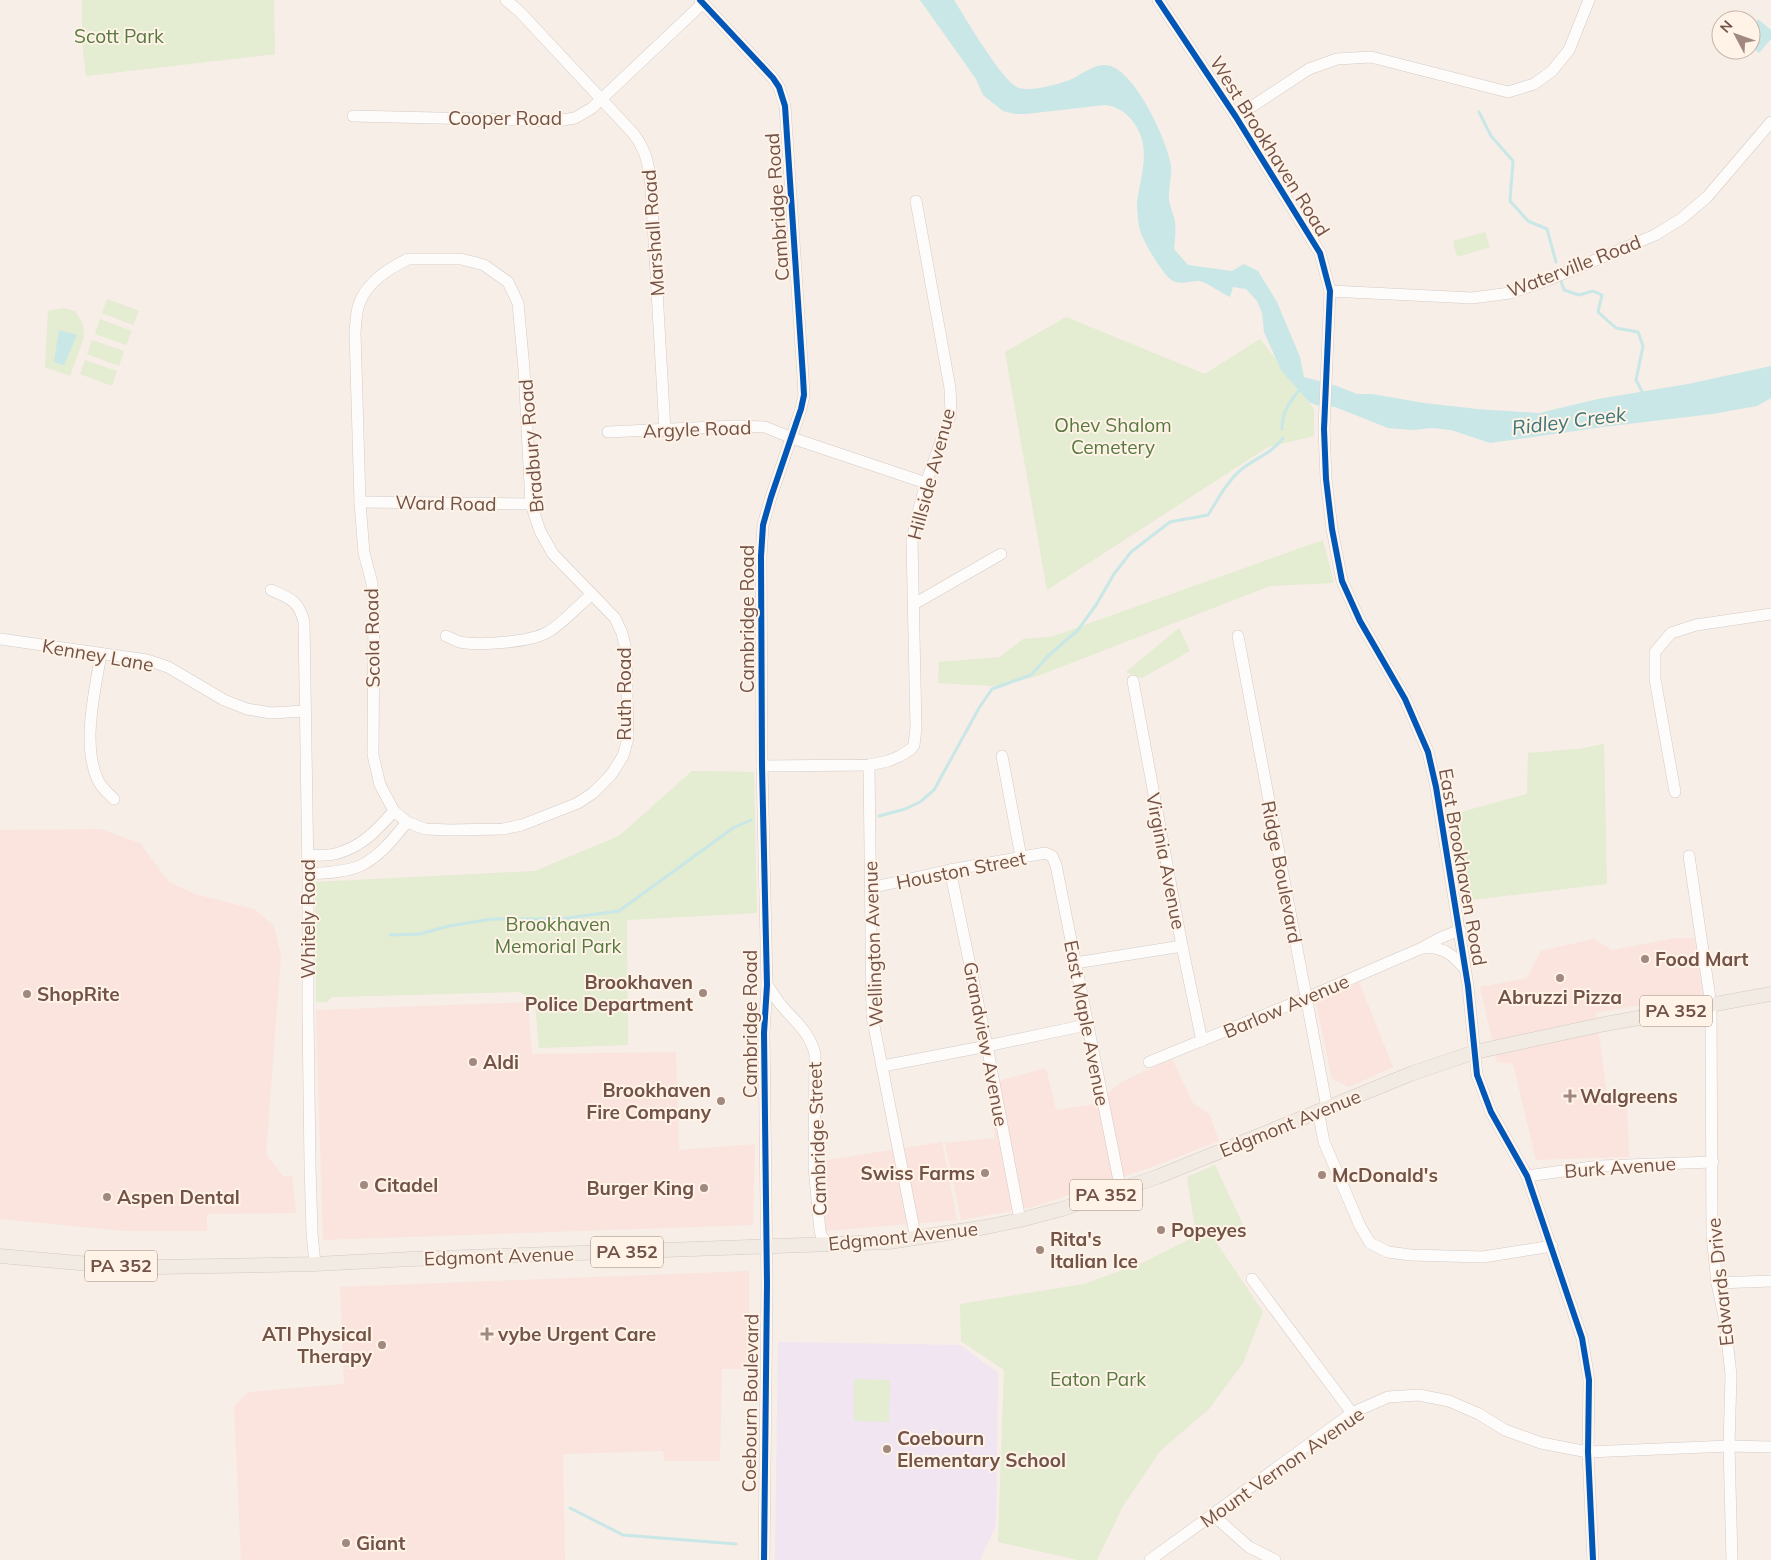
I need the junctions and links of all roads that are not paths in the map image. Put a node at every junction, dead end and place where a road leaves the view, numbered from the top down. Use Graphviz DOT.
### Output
graph roads {
  1 [pos="506,0"];
  2 [pos="1158,0"];
  3 [pos="1589,0"];
  4 [pos="701,2"];
  5 [pos="601,100"];
  6 [pos="353,116"];
  7 [pos="1236,117"];
  8 [pos="1771,122"];
  9 [pos="916,201"];
  10 [pos="508,282"];
  11 [pos="1330,291"];
  12 [pos="1327,378"];
  13 [pos="665,431"];
  14 [pos="608,432"];
  15 [pos="792,438"];
  16 [pos="926,483"];
  17 [pos="360,502"];
  18 [pos="532,504"];
  19 [pos="1001,554"];
  20 [pos="271,590"];
  21 [pos="592,594"];
  22 [pos="914,604"];
  23 [pos="1771,614"];
  24 [pos="446,636"];
  25 [pos="1238,636"];
  26 [pos="0,639"];
  27 [pos="101,654"];
  28 [pos="1133,681"];
  29 [pos="305,711"];
  30 [pos="1002,756"];
  31 [pos="869,765"];
  32 [pos="762,766"];
  33 [pos="1675,792"];
  34 [pos="114,799"];
  35 [pos="394,811"];
  36 [pos="407,822"];
  37 [pos="308,855"];
  38 [pos="1052,856"];
  39 [pos="1689,856"];
  40 [pos="1021,857"];
  41 [pos="950,870"];
  42 [pos="308,874"];
  43 [pos="870,888"];
  44 [pos="1460,930"];
  45 [pos="1182,946"];
  46 [pos="1422,948"];
  47 [pos="1075,963"];
  48 [pos="1465,969"];
  49 [pos="767,985"];
  50 [pos="1771,994"];
  51 [pos="1306,998"];
  52 [pos="1711,1004"];
  53 [pos="1086,1025"];
  54 [pos="1202,1041"];
  55 [pos="987,1046"];
  56 [pos="1474,1052"];
  57 [pos="1149,1062"];
  58 [pos="883,1066"];
  59 [pos="1323,1109"];
  60 [pos="1713,1162"];
  61 [pos="1527,1176"];
  62 [pos="1120,1191"];
  63 [pos="1020,1220"];
  64 [pos="916,1238"];
  65 [pos="829,1245"];
  66 [pos="1552,1246"];
  67 [pos="767,1247"];
  68 [pos="0,1256"];
  69 [pos="315,1264"];
  70 [pos="1252,1279"];
  71 [pos="1771,1281"];
  72 [pos="1717,1282"];
  73 [pos="1352,1413"];
  74 [pos="1729,1446"];
  75 [pos="1771,1447"];
  76 [pos="1588,1452"];
  77 [pos="1212,1514"];
  78 [pos="764,1560"];
  79 [pos="1150,1560"];
  80 [pos="1276,1560"];
  81 [pos="1593,1560"];
  82 [pos="1732,1560"];
  1 -- 5 [label="street, Marshall Road"];
  2 -- 7 [label="street, West Brookhaven Road"];
  3 -- 7 [label="street"];
  4 -- 5 [label="street, Cooper Road"];
  4 -- 15 [label="street, Cambridge Road"];
  5 -- 6 [label="street, Cooper Road"];
  5 -- 13 [label="street, Marshall Road"];
  7 -- 11 [label="street, West Brookhaven Road"];
  8 -- 11 [label="street, Waterville Road"];
  9 -- 16 [label="street, Hillside Avenue"];
  10 -- 17 [label="street, Scola Road"];
  10 -- 18 [label="street, Bradbury Road"];
  11 -- 12 [label="street, West Brookhaven Road"];
  12 -- 44 [label="street, East Brookhaven Road"];
  13 -- 14 [label="street, Argyle Road"];
  13 -- 15 [label="street, Argyle Road"];
  15 -- 16 [label="street, Argyle Road"];
  15 -- 32 [label="street, Cambridge Road"];
  16 -- 22 [label="street, Hillside Avenue"];
  17 -- 18 [label="street, Ward Road"];
  17 -- 35 [label="street, Scola Road"];
  18 -- 21 [label="street, Bradbury Road"];
  19 -- 22 [label="street"];
  20 -- 29 [label="street, Whitely Road"];
  21 -- 24 [label="street"];
  21 -- 36 [label="street, Ruth Road"];
  22 -- 31 [label="street, Hillside Avenue"];
  23 -- 33 [label="street"];
  25 -- 51 [label="street, Ridge Boulevard"];
  26 -- 27 [label="street, Kenney Lane"];
  27 -- 29 [label="street, Kenney Lane"];
  27 -- 34 [label="street"];
  28 -- 45 [label="street, Virginia Avenue"];
  29 -- 37 [label="street, Whitely Road"];
  30 -- 40 [label="street"];
  31 -- 32 [label="street"];
  31 -- 43 [label="street, Wellington Avenue"];
  32 -- 49 [label="street, Cambridge Road"];
  35 -- 36 [label="street, Ruth Road"];
  35 -- 37 [label="street"];
  36 -- 42 [label="street"];
  37 -- 42 [label="street, Whitely Road"];
  38 -- 40 [label="street, Houston Street"];
  38 -- 47 [label="street, East Maple Avenue"];
  39 -- 52 [label="street, Edwards Drive"];
  40 -- 41 [label="street, Houston Street"];
  41 -- 43 [label="street, Houston Street"];
  41 -- 55 [label="street, Grandview Avenue"];
  42 -- 69 [label="street, Whitely Road"];
  43 -- 58 [label="street, Wellington Avenue"];
  44 -- 46 [label="street, Barlow Avenue"];
  44 -- 48 [label="street, East Brookhaven Road"];
  45 -- 47 [label="street"];
  45 -- 54 [label="street, Virginia Avenue"];
  46 -- 48 [label="street"];
  46 -- 51 [label="street, Barlow Avenue"];
  47 -- 53 [label="street, East Maple Avenue"];
  48 -- 56 [label="street, East Brookhaven Road"];
  49 -- 65 [label="street, Cambridge Street"];
  49 -- 67 [label="street, Cambridge Road"];
  50 -- 52 [label="main road, Edgmont Avenue / PA 352"];
  51 -- 54 [label="street, Barlow Avenue"];
  51 -- 59 [label="street, Ridge Boulevard"];
  52 -- 56 [label="main road, Edgmont Avenue / PA 352"];
  52 -- 60 [label="street, Edwards Drive"];
  53 -- 55 [label="street"];
  53 -- 62 [label="street, East Maple Avenue"];
  54 -- 57 [label="street, Barlow Avenue"];
  55 -- 58 [label="street"];
  55 -- 63 [label="street, Grandview Avenue"];
  56 -- 59 [label="main road, Edgmont Avenue / PA 352"];
  56 -- 61 [label="street"];
  58 -- 64 [label="street, Wellington Avenue"];
  59 -- 62 [label="main road, Edgmont Avenue / PA 352"];
  59 -- 66 [label="street, Ridge Boulevard"];
  60 -- 61 [label="street, Burk Avenue"];
  60 -- 72 [label="street, Edwards Drive"];
  61 -- 66 [label="street"];
  62 -- 63 [label="main road, Edgmont Avenue / PA 352"];
  63 -- 64 [label="main road, Edgmont Avenue / PA 352"];
  64 -- 65 [label="main road, Edgmont Avenue / PA 352"];
  65 -- 67 [label="main road, Edgmont Avenue / PA 352"];
  66 -- 76 [label="street"];
  67 -- 69 [label="main road, Edgmont Avenue / PA 352"];
  67 -- 78 [label="street, Coebourn Boulevard"];
  68 -- 69 [label="main road, Edgmont Avenue / PA 352"];
  70 -- 73 [label="street"];
  71 -- 72 [label="street"];
  72 -- 74 [label="street, Edwards Drive"];
  73 -- 76 [label="street, Mount Vernon Avenue"];
  73 -- 77 [label="street, Mount Vernon Avenue"];
  74 -- 75 [label="street, Mount Vernon Avenue"];
  74 -- 76 [label="street, Mount Vernon Avenue"];
  74 -- 82 [label="street, Edwards Drive"];
  76 -- 81 [label="street"];
  77 -- 79 [label="street, Mount Vernon Avenue"];
  77 -- 80 [label="street"];
}
